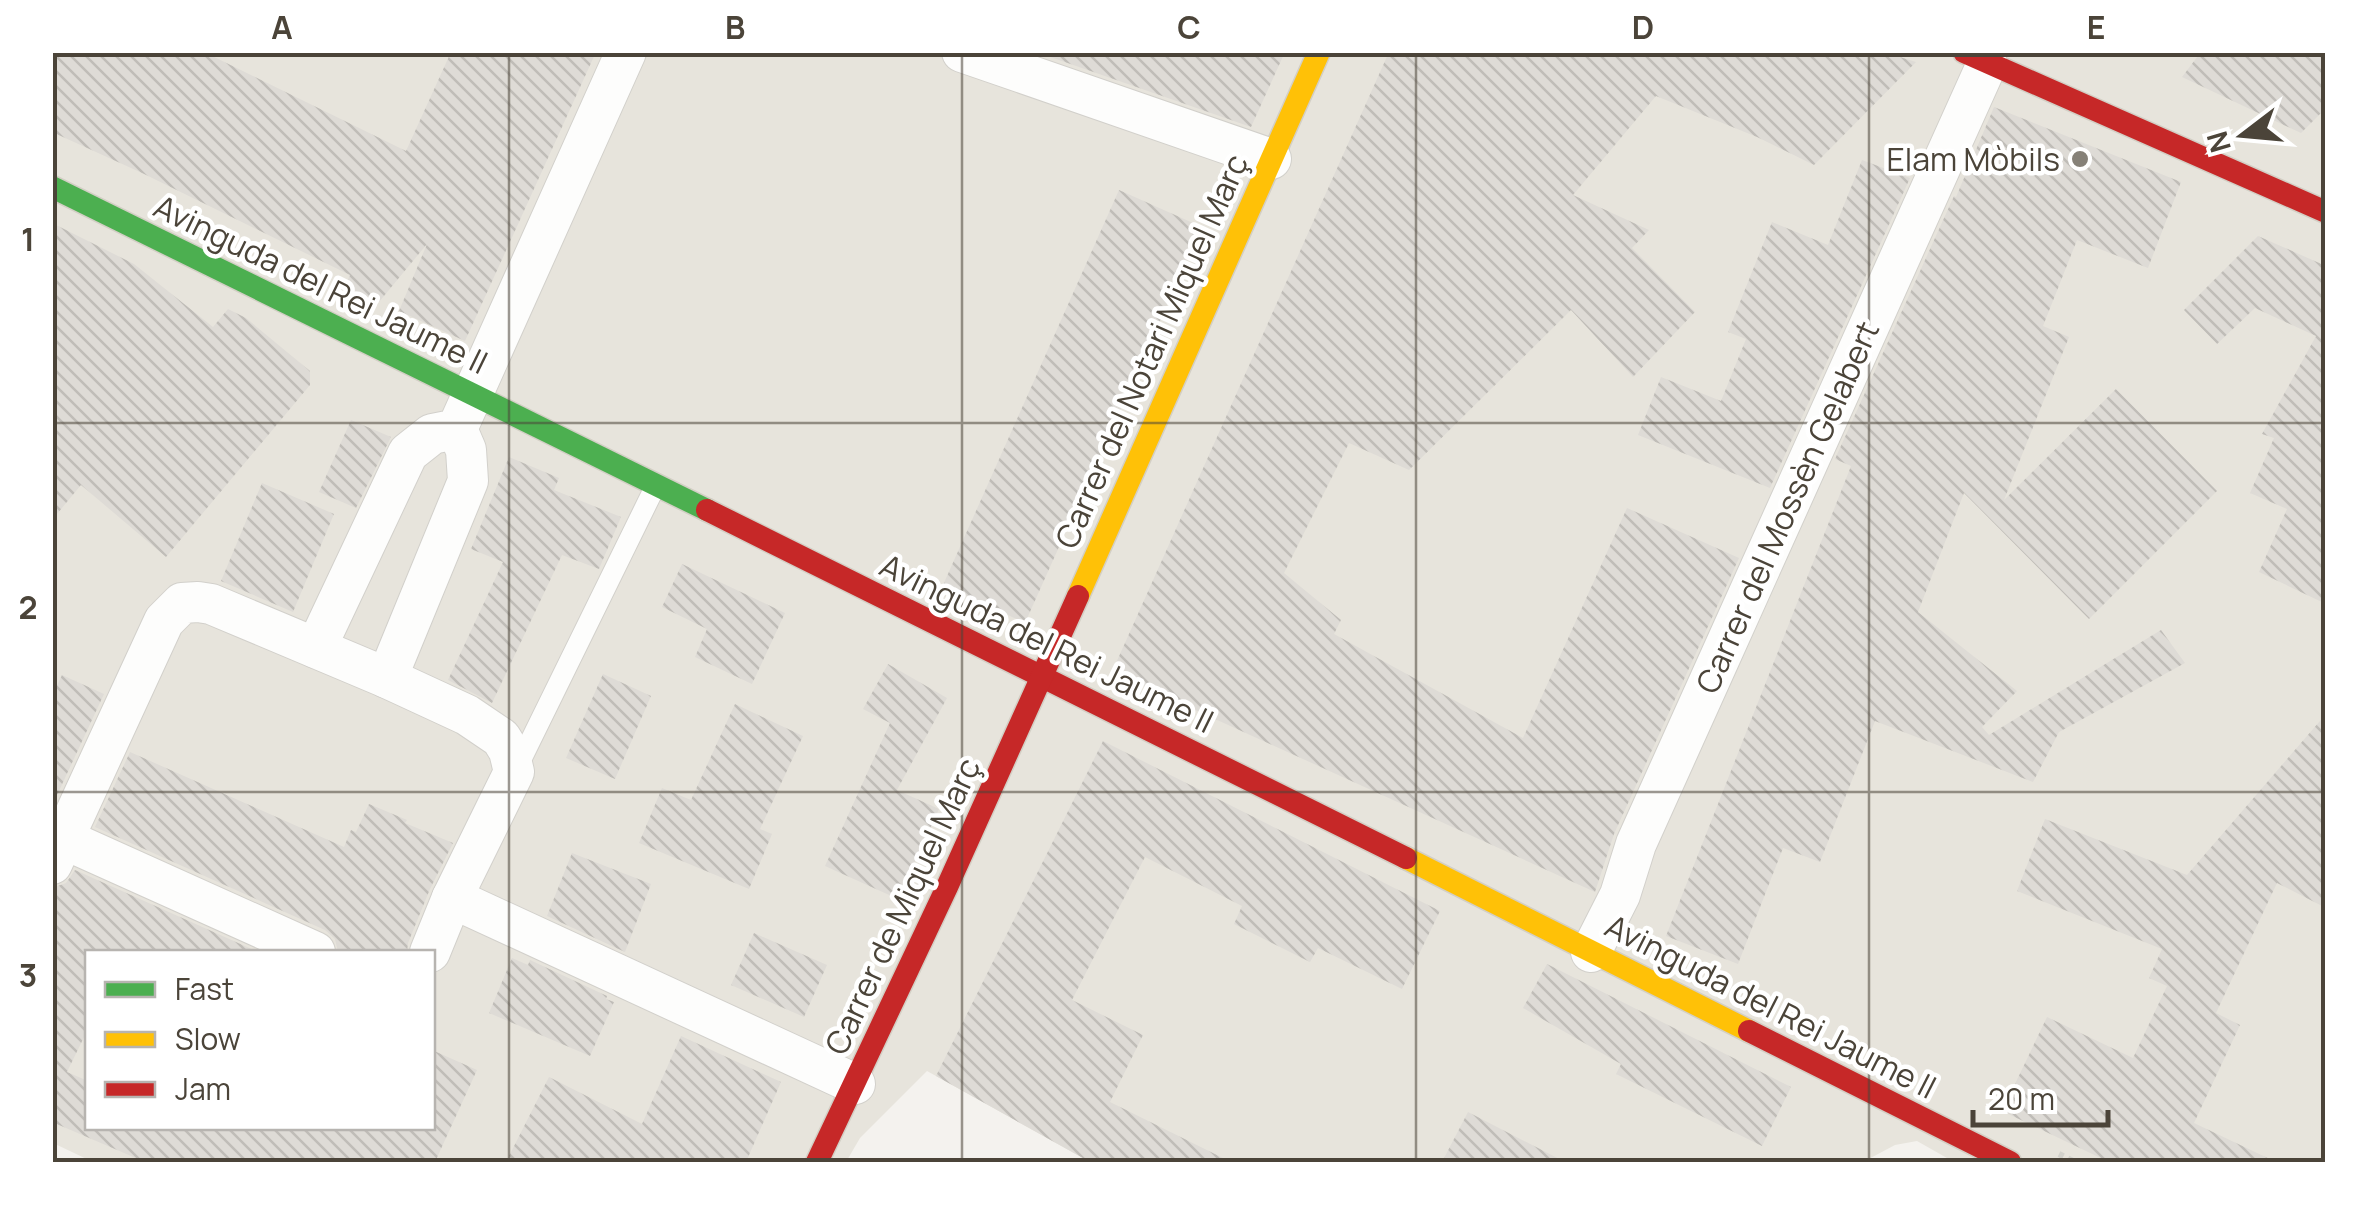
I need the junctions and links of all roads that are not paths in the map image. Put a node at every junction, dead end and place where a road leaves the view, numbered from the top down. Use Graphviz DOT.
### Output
graph roads {
  1 [pos="626,52"];
  2 [pos="962,52"];
  3 [pos="1319,52"];
  4 [pos="1976,58"];
  5 [pos="1271,158"];
  6 [pos="52,187"];
  7 [pos="2326,212"];
  8 [pos="464,412"];
  9 [pos="656,486"];
  10 [pos="316,648"];
  11 [pos="1043,676"];
  12 [pos="387,678"];
  13 [pos="514,772"];
  14 [pos="58,852"];
  15 [pos="452,898"];
  16 [pos="310,950"];
  17 [pos="431,950"];
  18 [pos="1591,952"];
  19 [pos="856,1084"];
  20 [pos="817,1162"];
  21 [pos="2010,1162"];
  1 -- 8 [label="street"];
  2 -- 5 [label="street"];
  3 -- 5 [label="street, Carrer del Notari Miquel Març"];
  4 -- 7 [label="street"];
  4 -- 18 [label="street, Carrer del Mossèn Gelabert"];
  5 -- 11 [label="street, Carrer del Notari Miquel Març"];
  6 -- 8 [label="street, Avinguda del Rei Jaume II"];
  8 -- 9 [label="street, Avinguda del Rei Jaume II"];
  8 -- 10 [label="street"];
  8 -- 12 [label="street"];
  9 -- 11 [label="street, Avinguda del Rei Jaume II"];
  9 -- 13 [label="lane"];
  10 -- 12 [label="street"];
  10 -- 14 [label="street"];
  11 -- 18 [label="street, Avinguda del Rei Jaume II"];
  11 -- 19 [label="street, Carrer de Miquel Març"];
  12 -- 13 [label="street"];
  13 -- 15 [label="street"];
  14 -- 16 [label="street"];
  15 -- 17 [label="street"];
  15 -- 19 [label="street"];
  18 -- 21 [label="street, Avinguda del Rei Jaume II"];
  19 -- 20 [label="street, Carrer de Miquel Març"];
}
